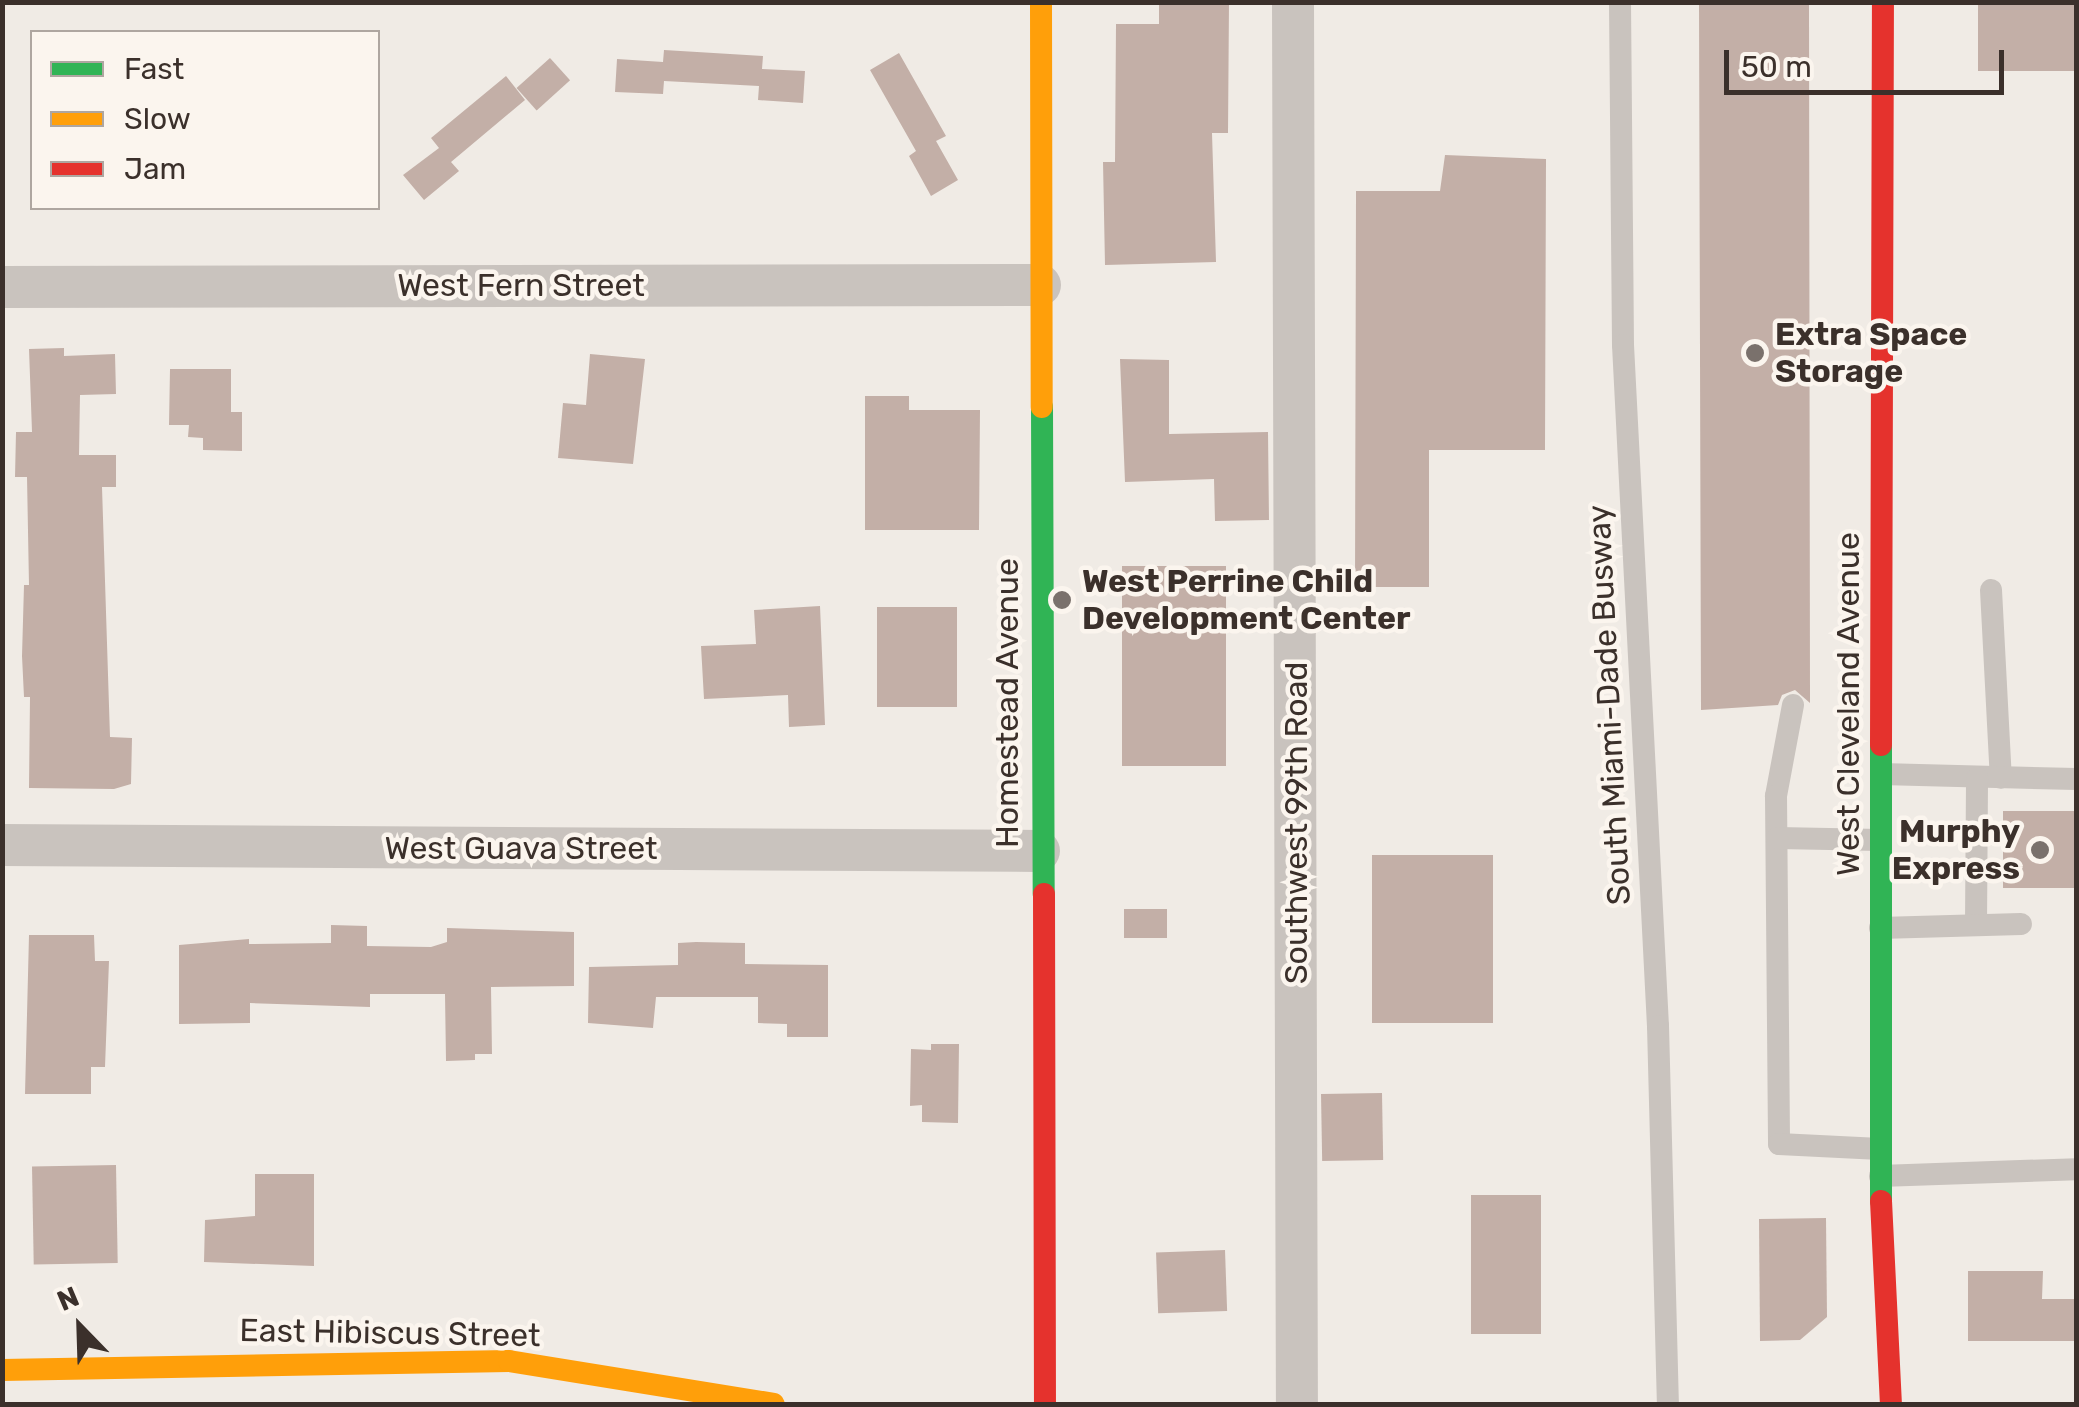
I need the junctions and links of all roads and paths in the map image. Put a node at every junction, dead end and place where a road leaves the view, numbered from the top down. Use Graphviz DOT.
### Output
graph roads {
  1 [pos="1041,2"];
  2 [pos="1293,2"];
  3 [pos="1620,2"];
  4 [pos="1883,2"];
  5 [pos="1040,285"];
  6 [pos="2,288"];
  7 [pos="1991,590"];
  8 [pos="1792,705"];
  9 [pos="1880,774"];
  10 [pos="1989,778"];
  11 [pos="2076,779"];
  12 [pos="1777,838"];
  13 [pos="1880,840"];
  14 [pos="2,845"];
  15 [pos="1039,851"];
  16 [pos="2022,924"];
  17 [pos="1976,925"];
  18 [pos="1880,928"];
  19 [pos="1880,1149"];
  20 [pos="2076,1169"];
  21 [pos="1880,1176"];
  22 [pos="2,1370"];
  23 [pos="774,1404"];
  24 [pos="1045,1404"];
  25 [pos="1297,1404"];
  26 [pos="1668,1404"];
  27 [pos="1890,1404"];
  1 -- 5 [label="street, Homestead Avenue"];
  2 -- 25 [label="street, Southwest 99th Road"];
  3 -- 26 [label="lane, South Miami-Dade Busway"];
  4 -- 9 [label="street, West Cleveland Avenue"];
  5 -- 6 [label="street, West Fern Street"];
  5 -- 15 [label="street, Homestead Avenue"];
  7 -- 10 [label="lane"];
  8 -- 12 [label="lane"];
  9 -- 10 [label="lane"];
  9 -- 13 [label="street, West Cleveland Avenue"];
  10 -- 11 [label="lane"];
  10 -- 17 [label="lane"];
  12 -- 13 [label="lane"];
  12 -- 19 [label="lane"];
  13 -- 18 [label="street, West Cleveland Avenue"];
  14 -- 15 [label="street, West Guava Street"];
  15 -- 24 [label="street, Homestead Avenue"];
  16 -- 17 [label="lane"];
  17 -- 18 [label="lane"];
  18 -- 19 [label="street, West Cleveland Avenue"];
  19 -- 21 [label="street, West Cleveland Avenue"];
  20 -- 21 [label="lane"];
  21 -- 27 [label="street, West Cleveland Avenue"];
  22 -- 23 [label="street, East Hibiscus Street"];
}
